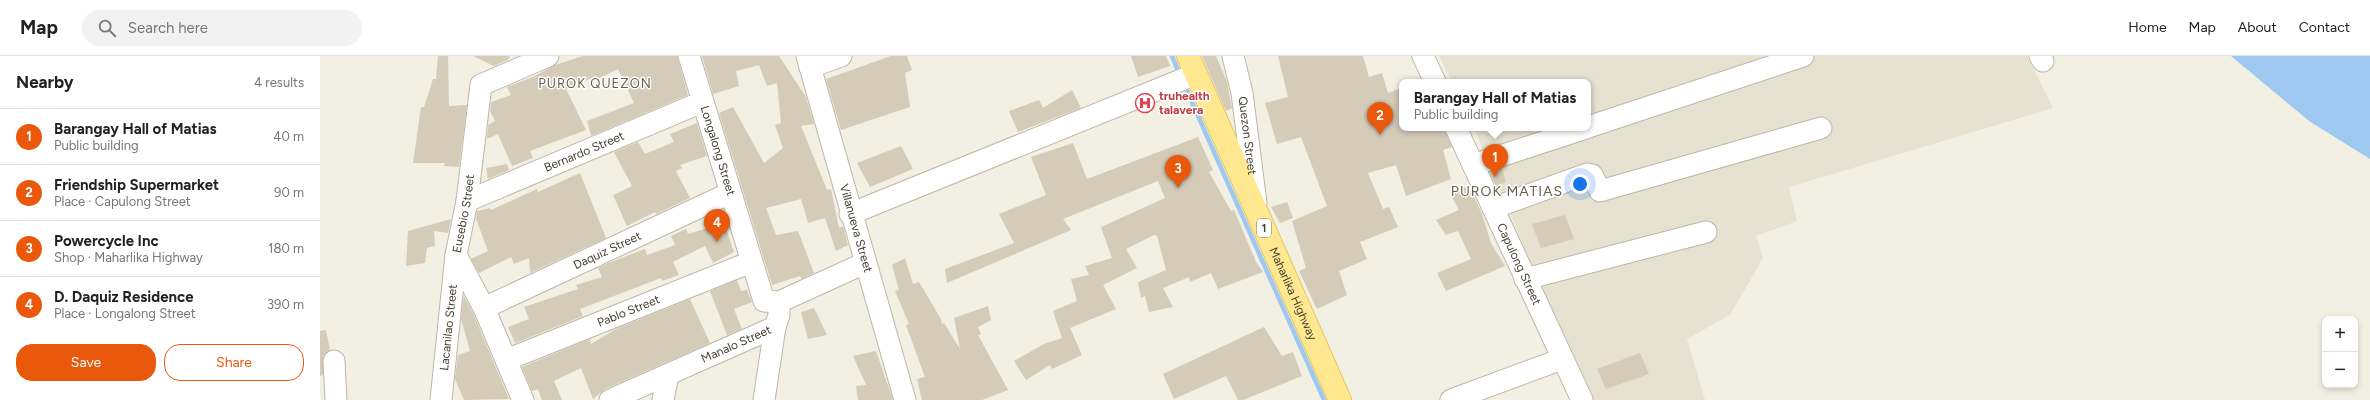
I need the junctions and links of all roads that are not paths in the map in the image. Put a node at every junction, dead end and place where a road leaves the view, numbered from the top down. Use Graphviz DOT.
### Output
graph roads {
  1 [pos="548,56"];
  2 [pos="689,56"];
  3 [pos="841,56"];
  4 [pos="1233,56"];
  5 [pos="1423,56"];
  6 [pos="1803,56"];
  7 [pos="808,61"];
  8 [pos="1192,65"];
  9 [pos="1434,79"];
  10 [pos="702,102"];
  11 [pos="1591,127"];
  12 [pos="1821,128"];
  13 [pos="1457,131"];
  14 [pos="1578,131"];
  15 [pos="1472,165"];
  16 [pos="730,193"];
  17 [pos="466,202"];
  18 [pos="1493,208"];
  19 [pos="850,214"];
  20 [pos="1258,215"];
  21 [pos="1706,232"];
  22 [pos="456,254"];
  23 [pos="751,262"];
  24 [pos="865,263"];
  25 [pos="1525,279"];
  26 [pos="779,302"];
  27 [pos="484,308"];
  28 [pos="775,327"];
  29 [pos="1562,358"];
  30 [pos="506,360"];
  31 [pos="334,361"];
  32 [pos="668,375"];
  33 [pos="336,400"];
  34 [pos="441,400"];
  35 [pos="523,400"];
  36 [pos="610,400"];
  37 [pos="663,400"];
  38 [pos="764,400"];
  39 [pos="905,400"];
  40 [pos="1340,400"];
  41 [pos="1452,400"];
  42 [pos="1582,400"];
  1 -- 17 [label="street, Eusebio Street"];
  2 -- 10 [label="street, Longalong Street"];
  3 -- 7 [label="street"];
  4 -- 20 [label="street, Quezon Street"];
  5 -- 9 [label="street"];
  6 -- 11 [label="street"];
  7 -- 19 [label="street, Villanueva Street"];
  8 -- 19 [label="street"];
  8 -- 20 [label="main road, Maharlika Highway / 1"];
  10 -- 16 [label="street, Longalong Street"];
  10 -- 17 [label="street, Bernardo Street"];
  12 -- 18 [label="street"];
  13 -- 15 [label="street, Capulong Street"];
  14 -- 15 [label="street"];
  15 -- 18 [label="street, Capulong Street"];
  16 -- 23 [label="street, Longalong Street"];
  16 -- 27 [label="street, Daquiz Street"];
  17 -- 22 [label="street, Eusebio Street"];
  18 -- 25 [label="street, Capulong Street"];
  19 -- 24 [label="street, Villanueva Street"];
  20 -- 40 [label="main road, Maharlika Highway / 1"];
  21 -- 25 [label="street"];
  22 -- 27 [label="street, Eusebio Street"];
  22 -- 34 [label="street, Lacanilao Street"];
  23 -- 26 [label="street, Longalong Street"];
  23 -- 30 [label="street, Pablo Street"];
  24 -- 26 [label="street"];
  24 -- 39 [label="street, Villanueva Street"];
  25 -- 29 [label="street, Capulong Street"];
  26 -- 28 [label="street, Manalo Street"];
  27 -- 30 [label="street, Eusebio Street"];
  28 -- 32 [label="street, Manalo Street"];
  28 -- 38 [label="street"];
  29 -- 41 [label="street"];
  29 -- 42 [label="street, Capulong Street"];
  30 -- 35 [label="street, Eusebio Street"];
  31 -- 33 [label="street"];
  32 -- 36 [label="street, Manalo Street"];
  32 -- 37 [label="street"];
}
